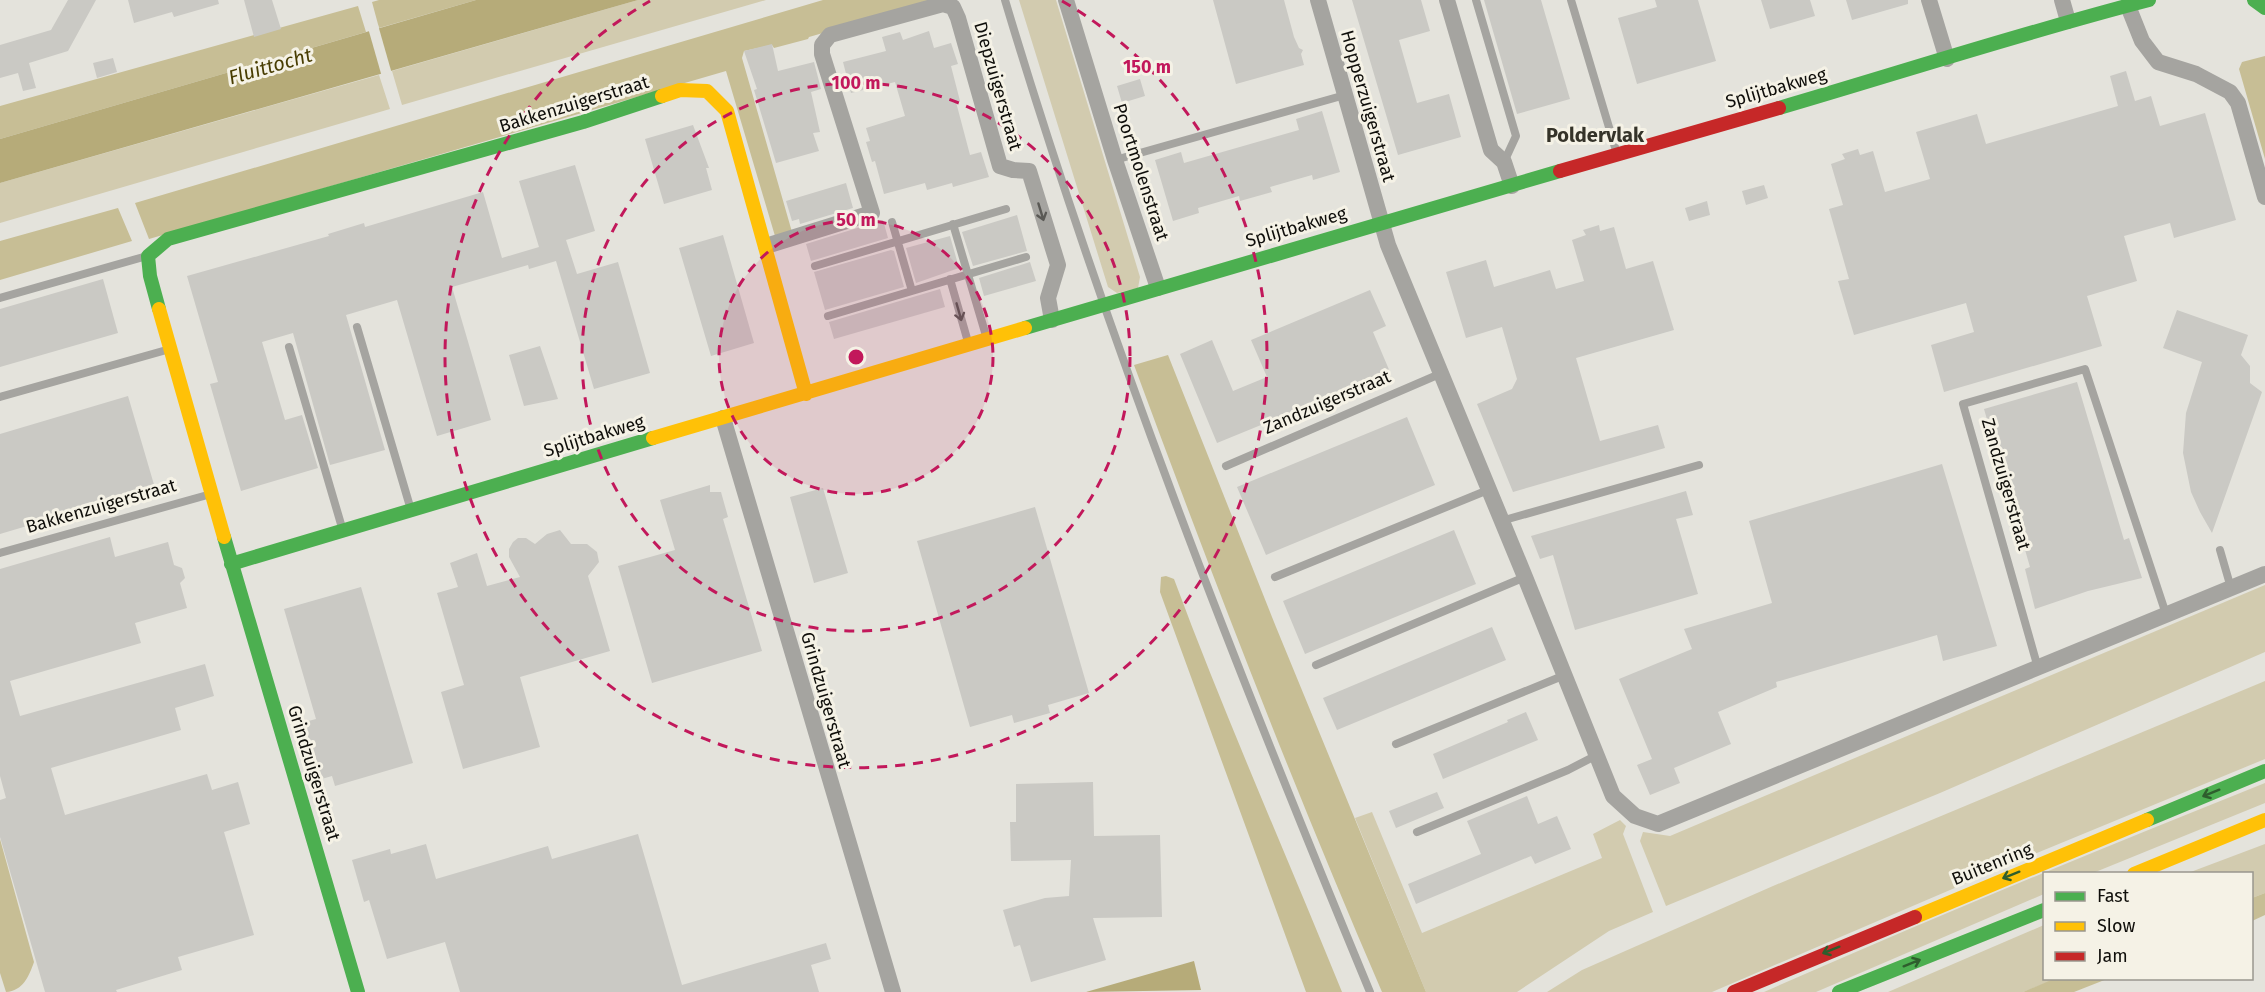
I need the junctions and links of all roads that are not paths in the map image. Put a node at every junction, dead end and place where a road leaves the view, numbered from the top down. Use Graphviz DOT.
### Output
graph roads {
  1 [pos="1005,0"];
  2 [pos="1066,0"];
  3 [pos="1318,0"];
  4 [pos="1447,0"];
  5 [pos="1476,0"];
  6 [pos="1571,0"];
  7 [pos="1929,0"];
  8 [pos="2062,0"];
  9 [pos="2149,0"];
  10 [pos="2254,0"];
  11 [pos="2128,6"];
  12 [pos="2265,8"];
  13 [pos="2068,21"];
  14 [pos="1947,59"];
  15 [pos="1345,95"];
  16 [pos="1617,154"];
  17 [pos="1115,160"];
  18 [pos="1504,162"];
  19 [pos="1512,186"];
  20 [pos="2265,197"];
  21 [pos="1006,209"];
  22 [pos="892,222"];
  23 [pos="1381,223"];
  24 [pos="953,224"];
  25 [pos="897,241"];
  26 [pos="766,246"];
  27 [pos="148,256"];
  28 [pos="1026,257"];
  29 [pos="815,266"];
  30 [pos="968,274"];
  31 [pos="950,279"];
  32 [pos="1158,288"];
  33 [pos="912,291"];
  34 [pos="0,298"];
  35 [pos="1104,305"];
  36 [pos="828,316"];
  37 [pos="1052,320"];
  38 [pos="357,327"];
  39 [pos="987,340"];
  40 [pos="969,345"];
  41 [pos="289,347"];
  42 [pos="170,349"];
  43 [pos="1442,373"];
  44 [pos="806,394"];
  45 [pos="0,397"];
  46 [pos="723,418"];
  47 [pos="1699,465"];
  48 [pos="1226,466"];
  49 [pos="1488,490"];
  50 [pos="211,494"];
  51 [pos="411,511"];
  52 [pos="1501,521"];
  53 [pos="343,531"];
  54 [pos="2220,550"];
  55 [pos="0,554"];
  56 [pos="231,564"];
  57 [pos="2265,574"];
  58 [pos="1275,577"];
  59 [pos="1525,577"];
  60 [pos="2231,588"];
  61 [pos="2166,615"];
  62 [pos="1316,665"];
  63 [pos="2038,668"];
  64 [pos="1564,675"];
  65 [pos="1396,744"];
  66 [pos="1597,755"];
  67 [pos="2265,771"];
  68 [pos="2265,820"];
  69 [pos="1417,832"];
  70 [pos="2136,872"];
  71 [pos="2043,910"];
  72 [pos="358,992"];
  73 [pos="893,992"];
  74 [pos="1370,992"];
  75 [pos="1734,992"];
  76 [pos="1839,992"];
  1 -- 35 [label="lane"];
  2 -- 17 [label="street, Poortmolenstraat"];
  3 -- 15 [label="street, Hopperzuigerstraat"];
  4 -- 18 [label="street"];
  5 -- 18 [label="lane"];
  6 -- 16 [label="lane"];
  7 -- 14 [label="street"];
  8 -- 13 [label="street"];
  9 -- 11 [label="main road, Splijtbakweg"];
  10 -- 12 [label="main road"];
  11 -- 13 [label="main road, Splijtbakweg"];
  11 -- 20 [label="street"];
  13 -- 14 [label="main road, Splijtbakweg"];
  14 -- 16 [label="main road, Splijtbakweg"];
  15 -- 17 [label="lane"];
  15 -- 23 [label="street, Hopperzuigerstraat"];
  16 -- 19 [label="main road, Splijtbakweg"];
  17 -- 32 [label="street, Poortmolenstraat"];
  18 -- 19 [label="street"];
  19 -- 23 [label="main road, Splijtbakweg"];
  21 -- 24 [label="lane"];
  22 -- 25 [label="lane"];
  23 -- 32 [label="main road, Splijtbakweg"];
  23 -- 43 [label="street"];
  24 -- 25 [label="lane"];
  24 -- 30 [label="lane"];
  25 -- 29 [label="lane"];
  25 -- 33 [label="lane"];
  26 -- 27 [label="main road, Bakkenzuigerstraat"];
  26 -- 37 [label="street, Diepzuigerstraat, one-way"];
  26 -- 44 [label="main road, Bakkenzuigerstraat"];
  27 -- 34 [label="lane, Bakkenzuigerstraat"];
  27 -- 42 [label="main road"];
  28 -- 30 [label="lane"];
  30 -- 31 [label="lane"];
  30 -- 39 [label="lane"];
  31 -- 33 [label="lane"];
  31 -- 40 [label="lane, one-way"];
  32 -- 35 [label="main road, Splijtbakweg"];
  33 -- 36 [label="lane"];
  35 -- 37 [label="main road, Splijtbakweg"];
  35 -- 74 [label="lane"];
  37 -- 39 [label="main road, Splijtbakweg"];
  38 -- 51 [label="lane"];
  39 -- 40 [label="main road, Splijtbakweg"];
  40 -- 44 [label="main road, Splijtbakweg"];
  41 -- 53 [label="lane"];
  42 -- 45 [label="lane"];
  42 -- 50 [label="main road"];
  43 -- 48 [label="lane, Zandzuigerstraat"];
  43 -- 49 [label="street"];
  44 -- 46 [label="main road, Splijtbakweg"];
  46 -- 51 [label="main road, Splijtbakweg"];
  46 -- 73 [label="street, Grindzuigerstraat"];
  47 -- 52 [label="lane"];
  49 -- 52 [label="street"];
  49 -- 58 [label="lane"];
  50 -- 55 [label="lane, Bakkenzuigerstraat"];
  50 -- 56 [label="main road"];
  51 -- 53 [label="main road, Splijtbakweg"];
  52 -- 59 [label="street"];
  53 -- 56 [label="main road, Splijtbakweg"];
  54 -- 60 [label="lane"];
  56 -- 72 [label="main road, Grindzuigerstraat"];
  57 -- 60 [label="street"];
  59 -- 62 [label="lane"];
  59 -- 64 [label="street"];
  60 -- 61 [label="street"];
  61 -- 63 [label="street"];
  61 -- 63 [label="lane, Zandzuigerstraat"];
  63 -- 66 [label="street"];
  64 -- 65 [label="lane"];
  64 -- 66 [label="street"];
  66 -- 69 [label="lane"];
  67 -- 75 [label="main road, Buitenring, one-way"];
  68 -- 70 [label="main road"];
  76 -- 71 [label="main road, one-way"];
}
